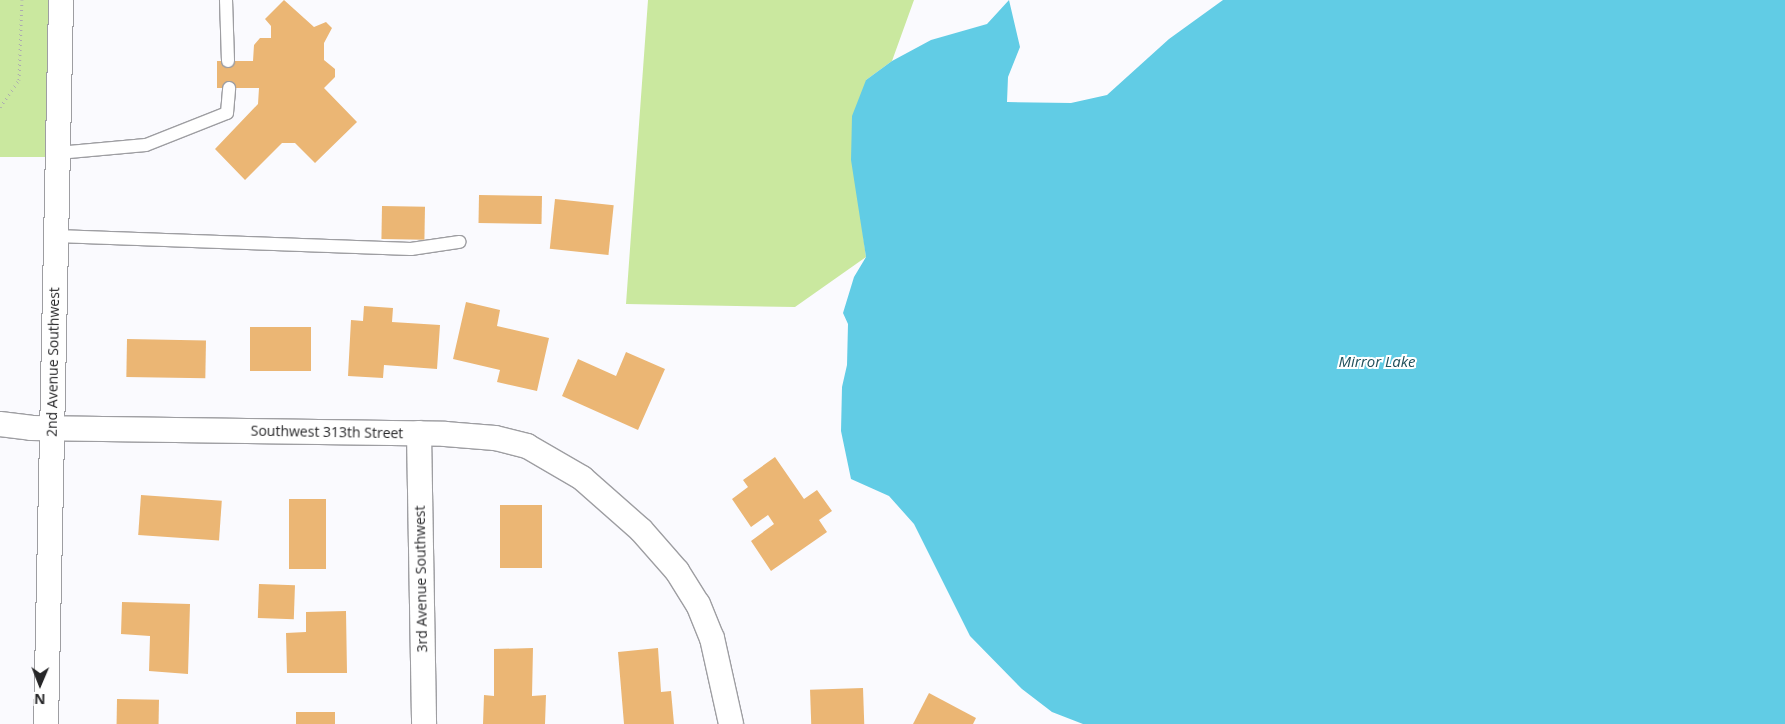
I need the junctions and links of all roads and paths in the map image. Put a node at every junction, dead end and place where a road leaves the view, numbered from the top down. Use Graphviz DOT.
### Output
graph roads {
  1 [pos="22,0"];
  2 [pos="61,0"];
  3 [pos="226,0"];
  4 [pos="228,61"];
  5 [pos="229,88"];
  6 [pos="0,107"];
  7 [pos="58,153"];
  8 [pos="56,236"];
  9 [pos="459,242"];
  10 [pos="0,424"];
  11 [pos="52,428"];
  12 [pos="419,433"];
  13 [pos="46,724"];
  14 [pos="424,724"];
  15 [pos="731,724"];
  1 -- 6 [label="path"];
  2 -- 7 [label="street, 2nd Avenue Southwest"];
  3 -- 4 [label="lane"];
  5 -- 7 [label="lane"];
  7 -- 8 [label="street, 2nd Avenue Southwest"];
  8 -- 9 [label="lane"];
  8 -- 11 [label="street, 2nd Avenue Southwest"];
  10 -- 11 [label="street, Southwest 313th Street"];
  11 -- 12 [label="street, Southwest 313th Street"];
  11 -- 13 [label="street, 2nd Avenue Southwest"];
  12 -- 14 [label="street, 3rd Avenue Southwest"];
  12 -- 15 [label="street, Southwest 313th Street"];
}
